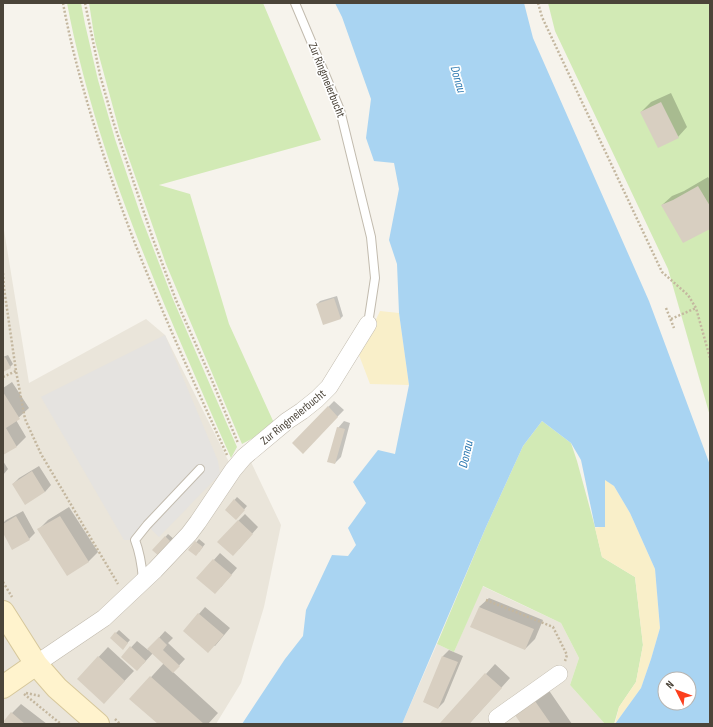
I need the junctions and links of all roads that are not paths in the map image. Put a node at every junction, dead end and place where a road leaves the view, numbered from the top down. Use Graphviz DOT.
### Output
graph roads {
  1 [pos="295,3"];
  2 [pos="368,324"];
  3 [pos="200,469"];
  4 [pos="143,581"];
  5 [pos="3,612"];
  6 [pos="36,664"];
  7 [pos="559,674"];
  8 [pos="3,687"];
  9 [pos="496,722"];
  10 [pos="95,723"];
  1 -- 2 [label="lane, Zur Ringmeierbucht"];
  2 -- 4 [label="street, Zur Ringmeierbucht"];
  3 -- 4 [label="lane"];
  4 -- 6 [label="street, Zur Ringmeierbucht"];
  5 -- 6 [label="main road"];
  6 -- 8 [label="main road"];
  6 -- 10 [label="main road"];
  7 -- 9 [label="street"];
}
